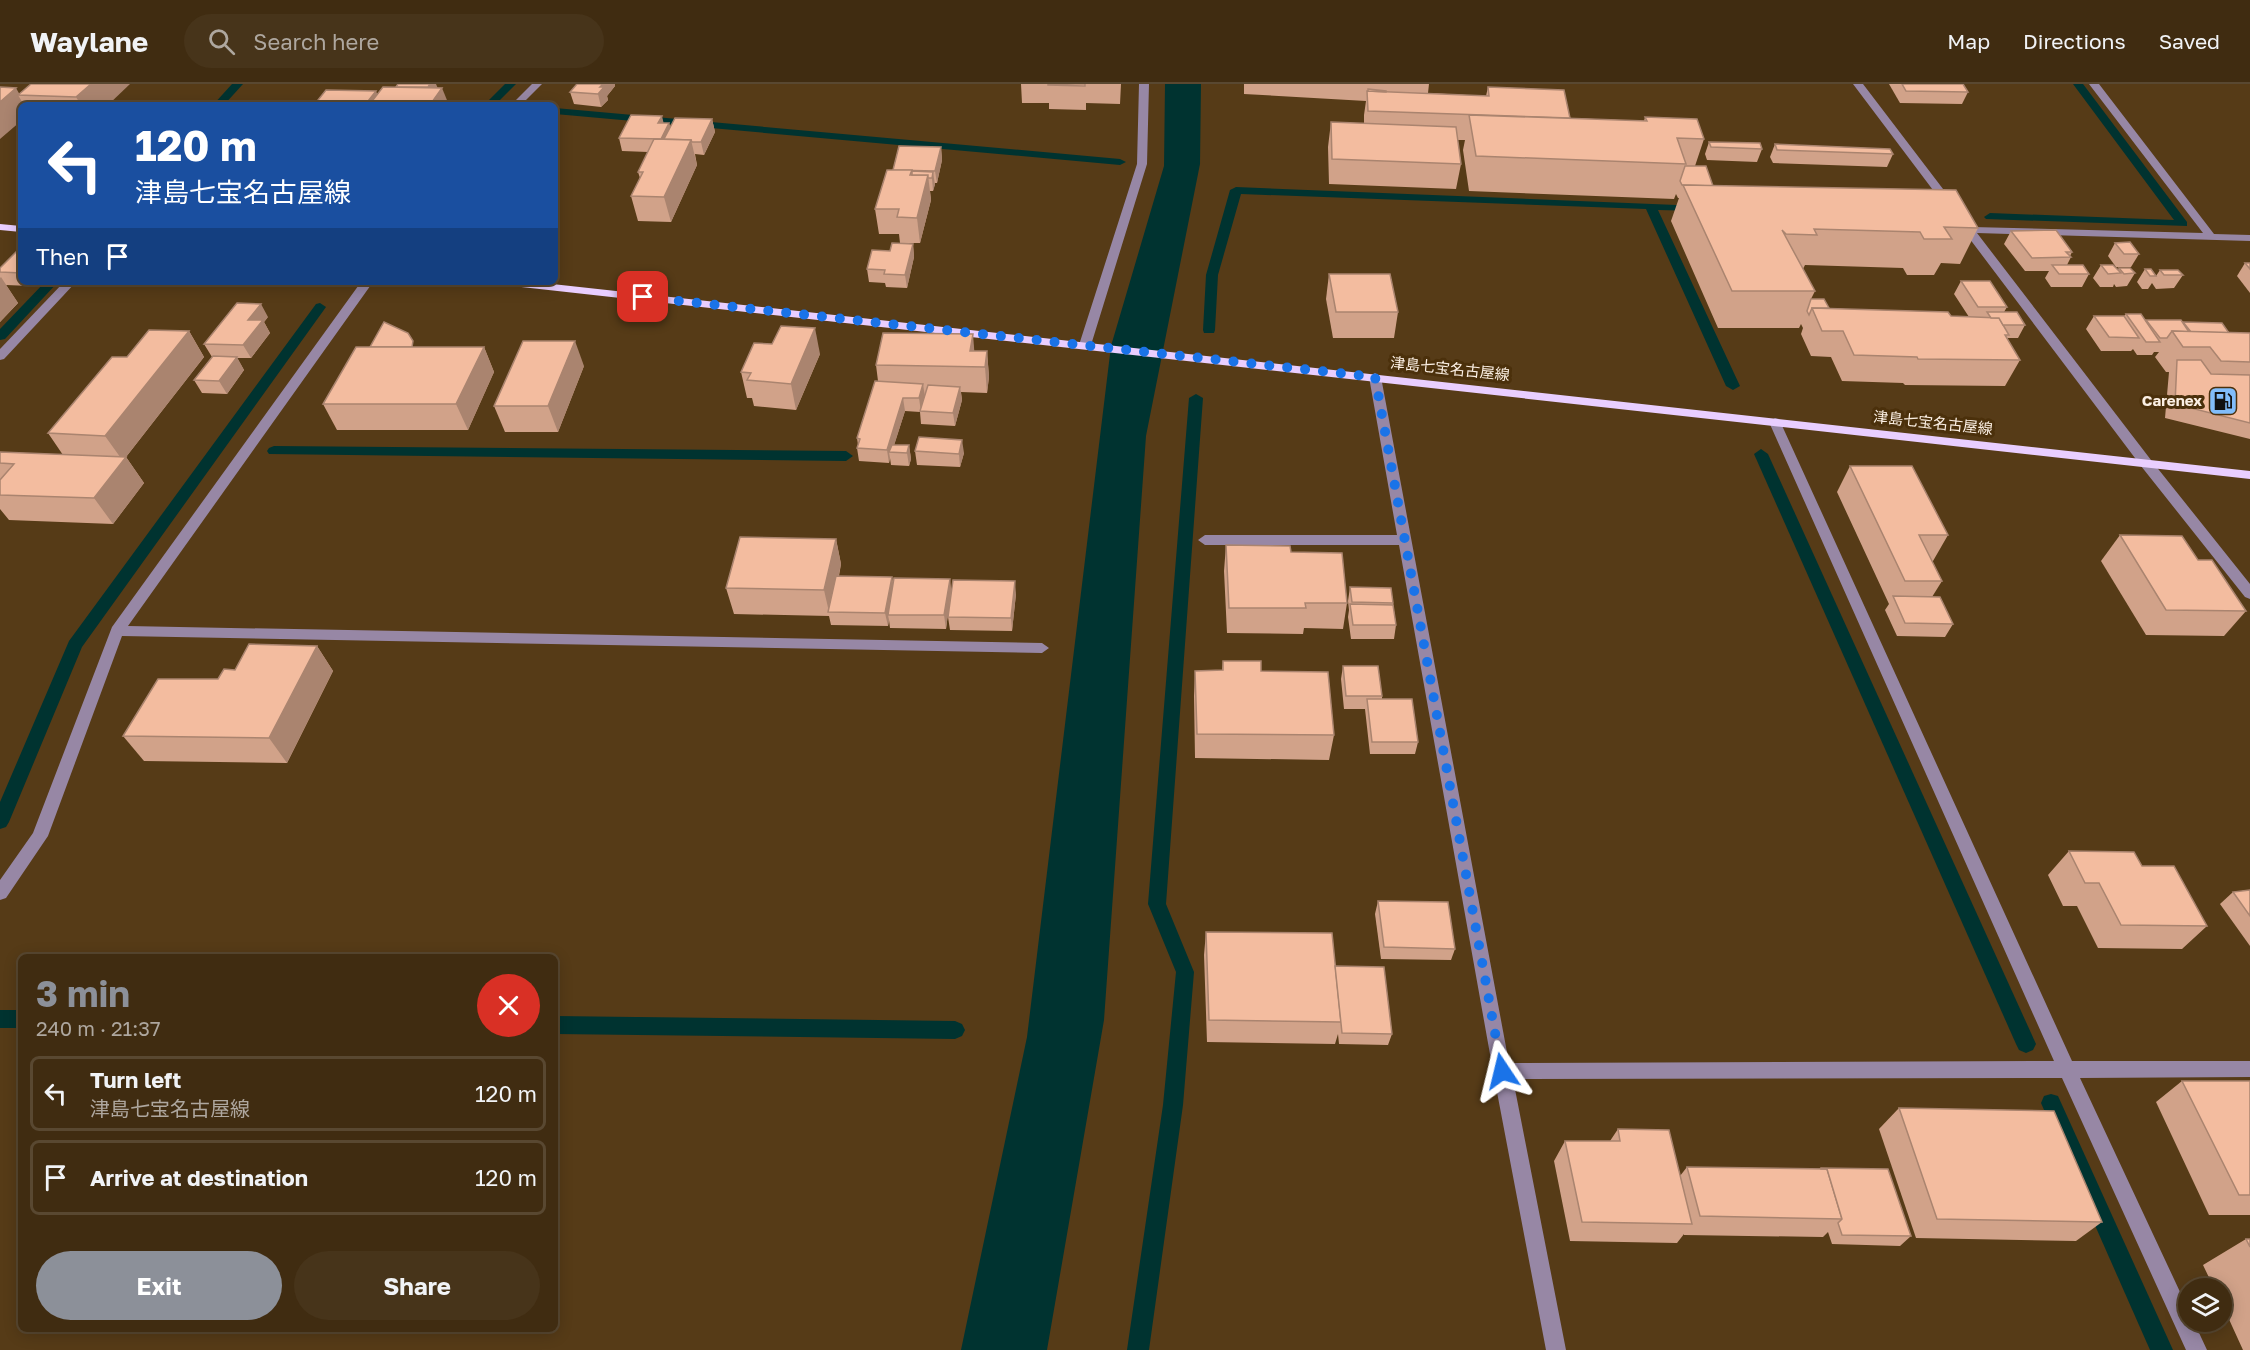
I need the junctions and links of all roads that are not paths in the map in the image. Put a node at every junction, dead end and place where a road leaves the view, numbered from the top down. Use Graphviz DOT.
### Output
graph roads {
  1 [pos="537,84"];
  2 [pos="1144,84"];
  3 [pos="1858,84"];
  4 [pos="2094,84"];
  5 [pos="519,102"];
  6 [pos="0,226"];
  7 [pos="18,229"];
  8 [pos="1969,230"];
  9 [pos="2211,237"];
  10 [pos="2250,238"];
  11 [pos="67,285"];
  12 [pos="365,285"];
  13 [pos="531,285"];
  14 [pos="1091,346"];
  15 [pos="0,356"];
  16 [pos="1375,377"];
  17 [pos="1775,422"];
  18 [pos="2146,463"];
  19 [pos="2250,475"];
  20 [pos="1205,540"];
  21 [pos="1404,540"];
  22 [pos="2250,594"];
  23 [pos="117,631"];
  24 [pos="1042,648"];
  25 [pos="0,893"];
  26 [pos="2250,1069"];
  27 [pos="1502,1071"];
  28 [pos="2068,1072"];
  29 [pos="1556,1350"];
  30 [pos="2197,1350"];
  1 -- 5 [label="street"];
  2 -- 14 [label="street"];
  3 -- 8 [label="street"];
  4 -- 9 [label="street"];
  6 -- 7 [label="main road"];
  8 -- 9 [label="street"];
  8 -- 18 [label="street"];
  9 -- 10 [label="street"];
  11 -- 15 [label="street"];
  12 -- 23 [label="street"];
  13 -- 14 [label="main road, 津島七宝名古屋線"];
  14 -- 16 [label="main road, 津島七宝名古屋線"];
  16 -- 17 [label="main road, 津島七宝名古屋線"];
  16 -- 21 [label="street"];
  17 -- 18 [label="main road, 津島七宝名古屋線"];
  17 -- 28 [label="street"];
  18 -- 19 [label="main road, 津島七宝名古屋線"];
  18 -- 22 [label="street"];
  20 -- 21 [label="street"];
  21 -- 27 [label="street"];
  23 -- 24 [label="street"];
  23 -- 25 [label="street"];
  26 -- 28 [label="street"];
  27 -- 28 [label="street"];
  27 -- 29 [label="street"];
  28 -- 30 [label="street"];
}
